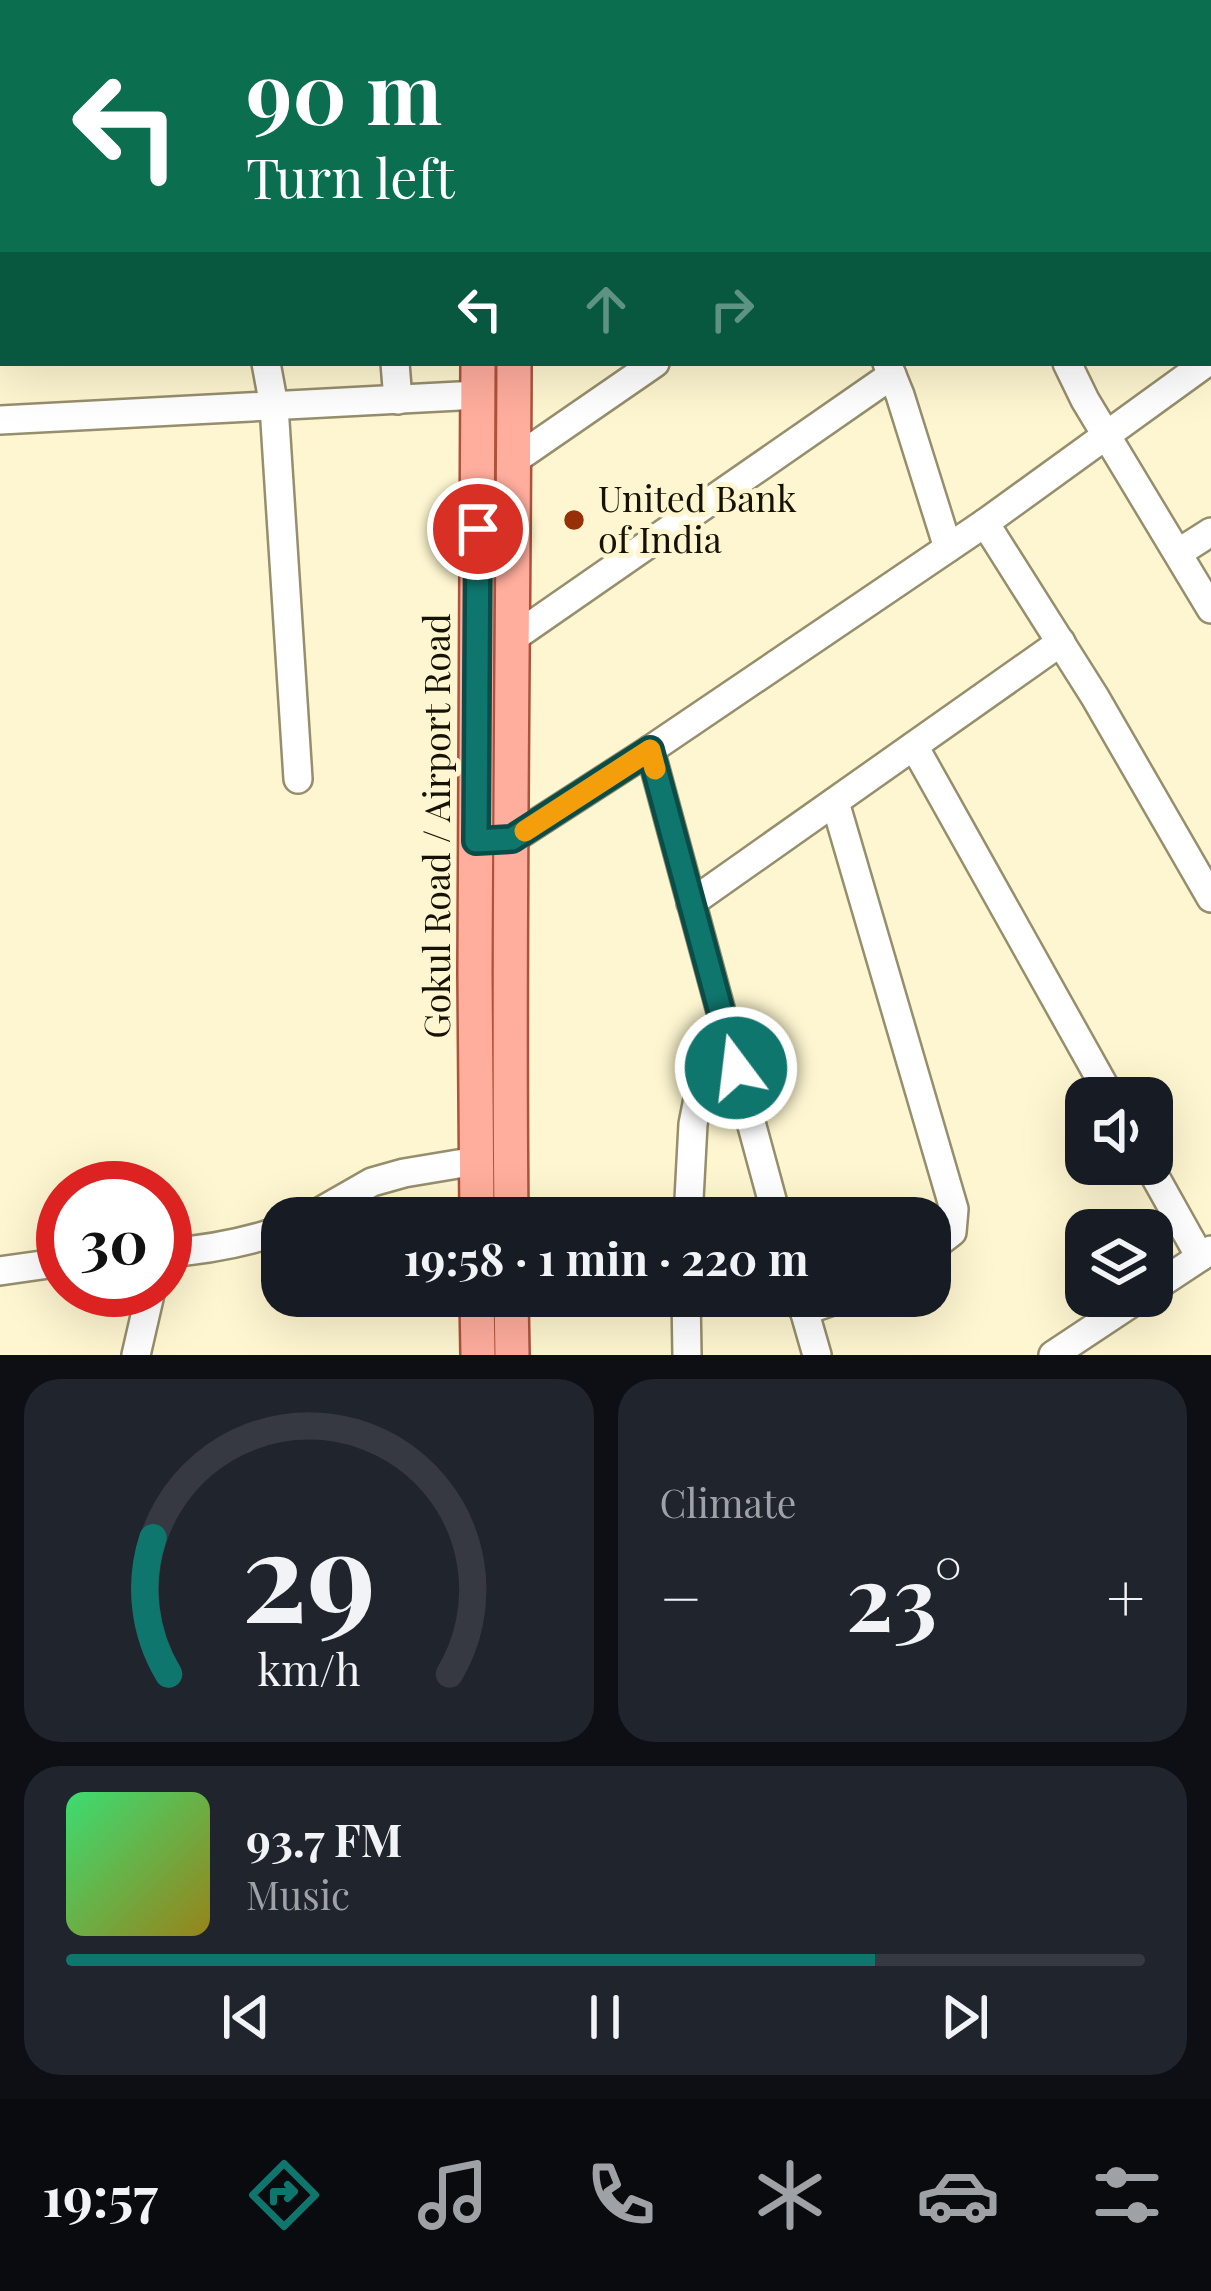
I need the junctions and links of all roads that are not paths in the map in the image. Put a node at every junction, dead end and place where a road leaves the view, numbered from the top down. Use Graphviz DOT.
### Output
graph roads {
  1 [pos="267,366"];
  2 [pos="395,366"];
  3 [pos="514,366"];
  4 [pos="651,366"];
  5 [pos="1069,366"];
  6 [pos="1202,366"];
  7 [pos="890,369"];
  8 [pos="478,379"];
  9 [pos="398,400"];
  10 [pos="274,406"];
  11 [pos="0,421"];
  12 [pos="1106,433"];
  13 [pos="513,461"];
  14 [pos="985,523"];
  15 [pos="1211,532"];
  16 [pos="947,548"];
  17 [pos="1178,554"];
  18 [pos="1211,609"];
  19 [pos="513,638"];
  20 [pos="1061,642"];
  21 [pos="914,746"];
  22 [pos="650,750"];
  23 [pos="298,779"];
  24 [pos="835,802"];
  25 [pos="512,839"];
  26 [pos="476,841"];
  27 [pos="1211,898"];
  28 [pos="692,903"];
  29 [pos="726,1030"];
  30 [pos="1099,1077"];
  31 [pos="476,1161"];
  32 [pos="1162,1185"];
  33 [pos="345,1197"];
  34 [pos="477,1197"];
  35 [pos="511,1197"];
  36 [pos="689,1197"];
  37 [pos="771,1197"];
  38 [pos="950,1197"];
  39 [pos="951,1199"];
  40 [pos="951,1233"];
  41 [pos="261,1237"];
  42 [pos="192,1250"];
  43 [pos="1206,1253"];
  44 [pos="36,1266"];
  45 [pos="0,1271"];
  46 [pos="1173,1275"];
  47 [pos="145,1317"];
  48 [pos="477,1317"];
  49 [pos="512,1317"];
  50 [pos="686,1317"];
  51 [pos="806,1317"];
  52 [pos="1111,1317"];
  53 [pos="136,1355"];
  54 [pos="478,1355"];
  55 [pos="512,1355"];
  56 [pos="687,1355"];
  57 [pos="817,1355"];
  58 [pos="1054,1355"];
  1 -- 10 [label="street"];
  2 -- 9 [label="street"];
  3 -- 13 [label="main road"];
  4 -- 13 [label="street"];
  5 -- 12 [label="street"];
  6 -- 12 [label="street"];
  7 -- 16 [label="street"];
  7 -- 19 [label="street"];
  8 -- 9 [label="street"];
  8 -- 26 [label="main road, Gokul Road / Airport Road"];
  9 -- 10 [label="street"];
  10 -- 11 [label="street"];
  10 -- 23 [label="street"];
  12 -- 14 [label="street"];
  12 -- 17 [label="street"];
  13 -- 19 [label="main road"];
  14 -- 16 [label="street"];
  14 -- 20 [label="street"];
  15 -- 17 [label="street"];
  16 -- 22 [label="street"];
  17 -- 18 [label="street"];
  19 -- 25 [label="main road"];
  20 -- 21 [label="street"];
  20 -- 27 [label="street"];
  21 -- 24 [label="street"];
  21 -- 30 [label="street"];
  22 -- 25 [label="street"];
  22 -- 28 [label="street"];
  24 -- 28 [label="street"];
  24 -- 38 [label="street"];
  25 -- 26 [label="street"];
  25 -- 35 [label="main road"];
  26 -- 31 [label="main road, Gokul Road / Airport Road"];
  28 -- 29 [label="street"];
  29 -- 36 [label="street"];
  29 -- 37 [label="street"];
  31 -- 33 [label="street"];
  31 -- 34 [label="main road, Gokul Road / Airport Road"];
  32 -- 43 [label="street"];
  39 -- 40 [label="street"];
  41 -- 42 [label="street"];
  43 -- 46 [label="street"];
  44 -- 45 [label="street"];
  47 -- 53 [label="street"];
  48 -- 54 [label="main road"];
  49 -- 55 [label="main road"];
  50 -- 56 [label="street"];
  51 -- 57 [label="street"];
  52 -- 58 [label="street"];
}
